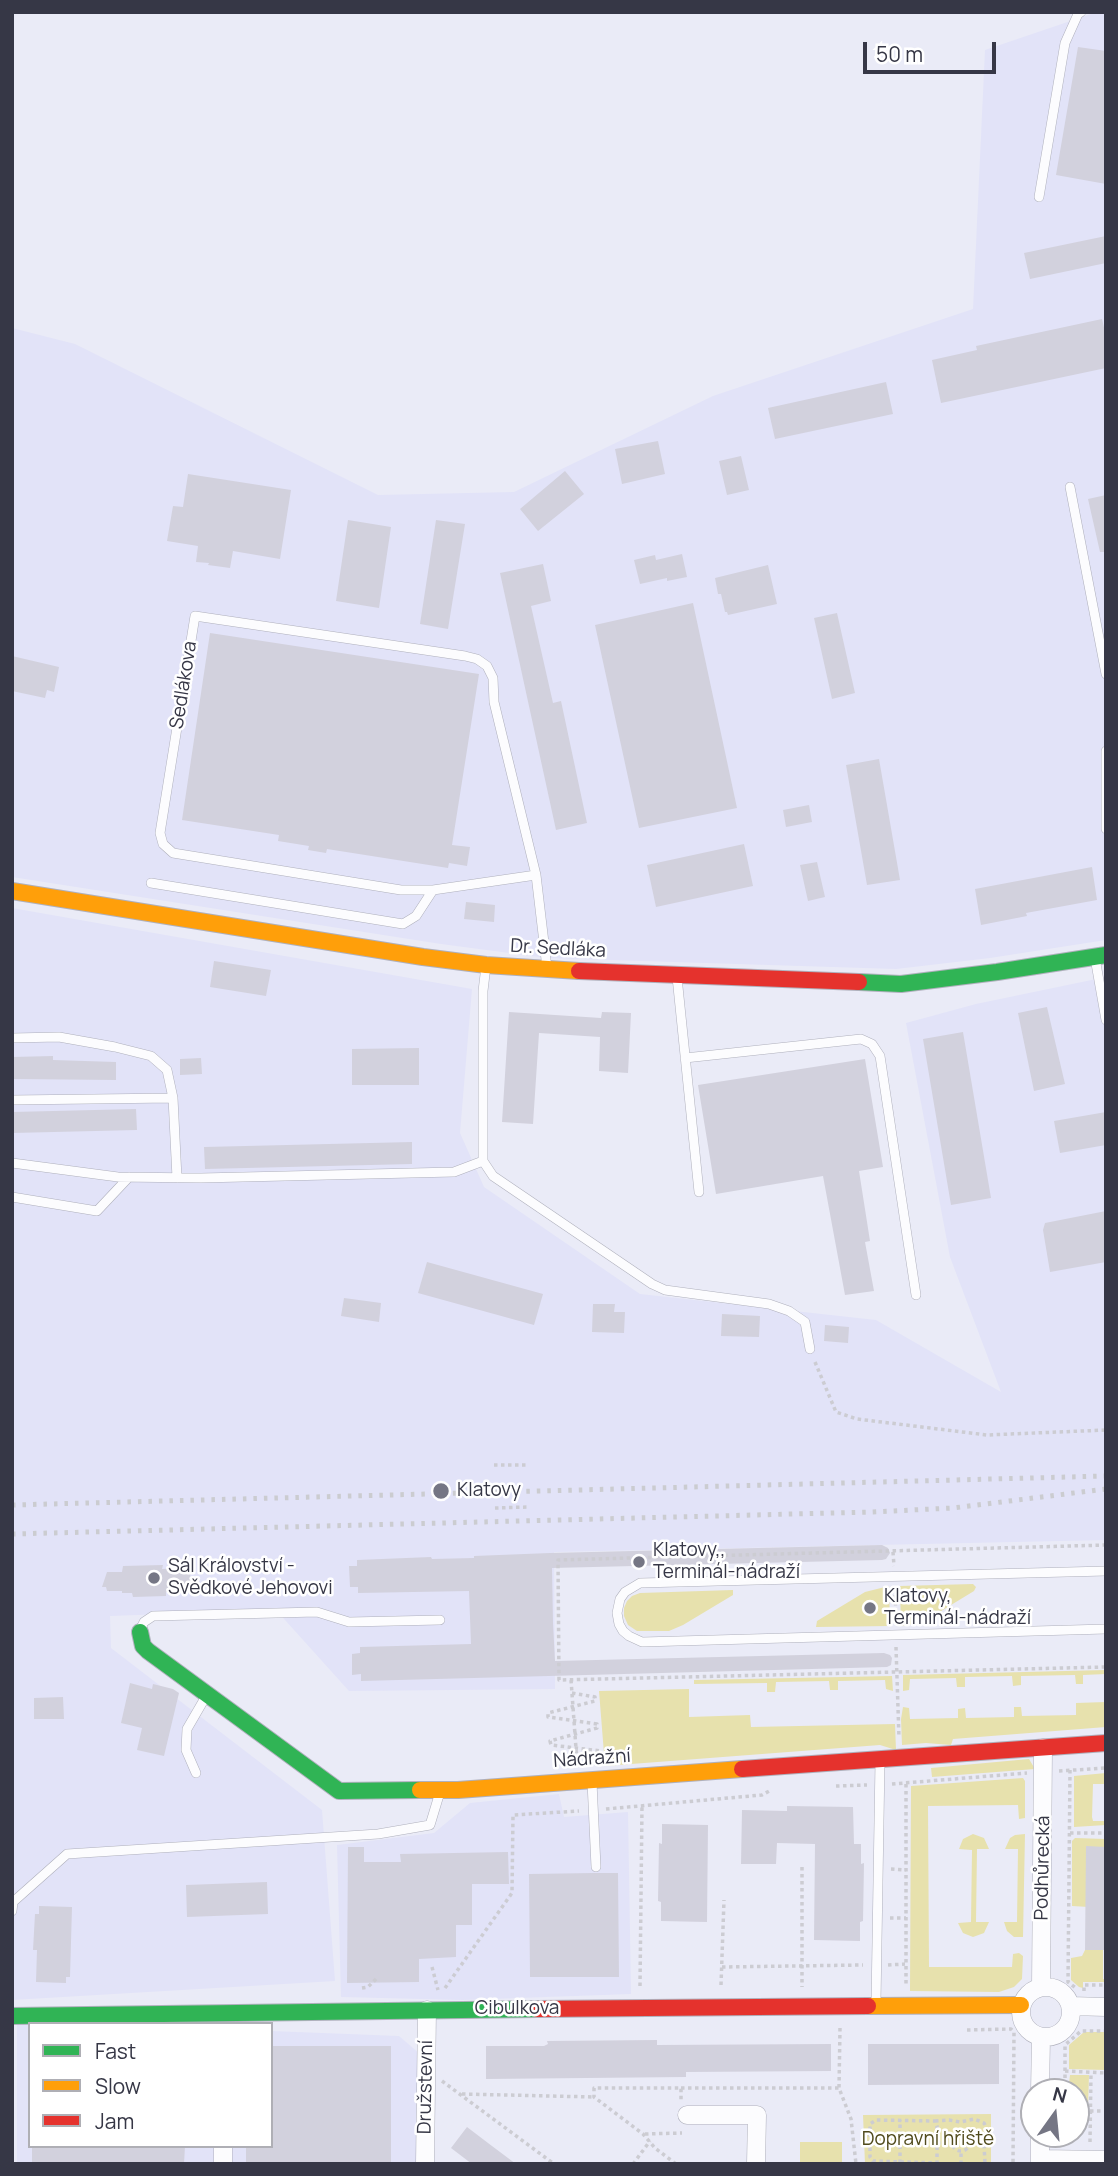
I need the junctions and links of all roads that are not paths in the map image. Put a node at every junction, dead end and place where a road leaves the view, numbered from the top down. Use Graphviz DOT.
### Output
graph roads {
  1 [pos="1081,12"];
  2 [pos="1039,197"];
  3 [pos="1070,487"];
  4 [pos="1106,674"];
  5 [pos="1106,751"];
  6 [pos="1106,829"];
  7 [pos="536,875"];
  8 [pos="151,883"];
  9 [pos="433,890"];
  10 [pos="12,891"];
  11 [pos="1100,955"];
  12 [pos="486,965"];
  13 [pos="547,970"];
  14 [pos="676,975"];
  15 [pos="1106,1020"];
  16 [pos="12,1038"];
  17 [pos="685,1058"];
  18 [pos="173,1098"];
  19 [pos="12,1100"];
  20 [pos="483,1161"];
  21 [pos="12,1163"];
  22 [pos="129,1177"];
  23 [pos="177,1178"];
  24 [pos="699,1192"];
  25 [pos="12,1197"];
  26 [pos="916,1295"];
  27 [pos="810,1349"];
  28 [pos="1106,1572"];
  29 [pos="440,1620"];
  30 [pos="1106,1629"];
  31 [pos="140,1632"];
  32 [pos="207,1695"];
  33 [pos="1106,1743"];
  34 [pos="1043,1748"];
  35 [pos="880,1759"];
  36 [pos="197,1773"];
  37 [pos="584,1781"];
  38 [pos="441,1790"];
  39 [pos="596,1867"];
  40 [pos="12,1912"];
  41 [pos="1041,1987"];
  42 [pos="1099,2001"];
  43 [pos="1021,2005"];
  44 [pos="1070,2006"];
  45 [pos="876,2007"];
  46 [pos="427,2010"];
  47 [pos="12,2016"];
  48 [pos="224,2018"];
  49 [pos="1041,2037"];
  50 [pos="1041,2078"];
  51 [pos="687,2115"];
  52 [pos="1106,2160"];
  53 [pos="1039,2162"];
  54 [pos="425,2164"];
  55 [pos="756,2164"];
  1 -- 2 [label="lane"];
  3 -- 4 [label="lane"];
  5 -- 6 [label="lane"];
  7 -- 9 [label="lane, Sedlákova"];
  7 -- 9 [label="lane, Sedlákova"];
  7 -- 13 [label="lane, Sedlákova"];
  8 -- 9 [label="lane"];
  10 -- 12 [label="street, Dr. Sedláka"];
  11 -- 14 [label="street, Dr. Sedláka"];
  11 -- 15 [label="lane"];
  12 -- 13 [label="street, Dr. Sedláka"];
  12 -- 20 [label="lane"];
  13 -- 14 [label="street, Dr. Sedláka"];
  14 -- 17 [label="lane"];
  16 -- 18 [label="lane"];
  17 -- 24 [label="lane"];
  17 -- 26 [label="lane"];
  18 -- 19 [label="lane"];
  18 -- 23 [label="lane"];
  20 -- 23 [label="lane"];
  20 -- 27 [label="lane"];
  21 -- 22 [label="lane"];
  22 -- 23 [label="lane"];
  22 -- 25 [label="lane"];
  28 -- 30 [label="lane"];
  29 -- 31 [label="lane"];
  31 -- 32 [label="street, Nádražní"];
  32 -- 36 [label="lane"];
  32 -- 38 [label="street, Nádražní"];
  33 -- 34 [label="street, Nádražní"];
  34 -- 35 [label="street, Nádražní"];
  34 -- 41 [label="street, Podhůrecká"];
  35 -- 37 [label="street, Nádražní"];
  35 -- 45 [label="lane"];
  37 -- 38 [label="street, Nádražní"];
  37 -- 39 [label="lane"];
  38 -- 40 [label="lane"];
  41 -- 43 [label="street"];
  41 -- 44 [label="street"];
  42 -- 44 [label="street"];
  43 -- 45 [label="street, Cibulkova"];
  43 -- 49 [label="street"];
  44 -- 49 [label="street"];
  45 -- 46 [label="street, Cibulkova"];
  46 -- 48 [label="street, Cibulkova"];
  46 -- 54 [label="street, Družstevní"];
  47 -- 48 [label="street, Cibulkova"];
  49 -- 50 [label="street"];
  51 -- 55 [label="street"];
  52 -- 53 [label="street"];
}
